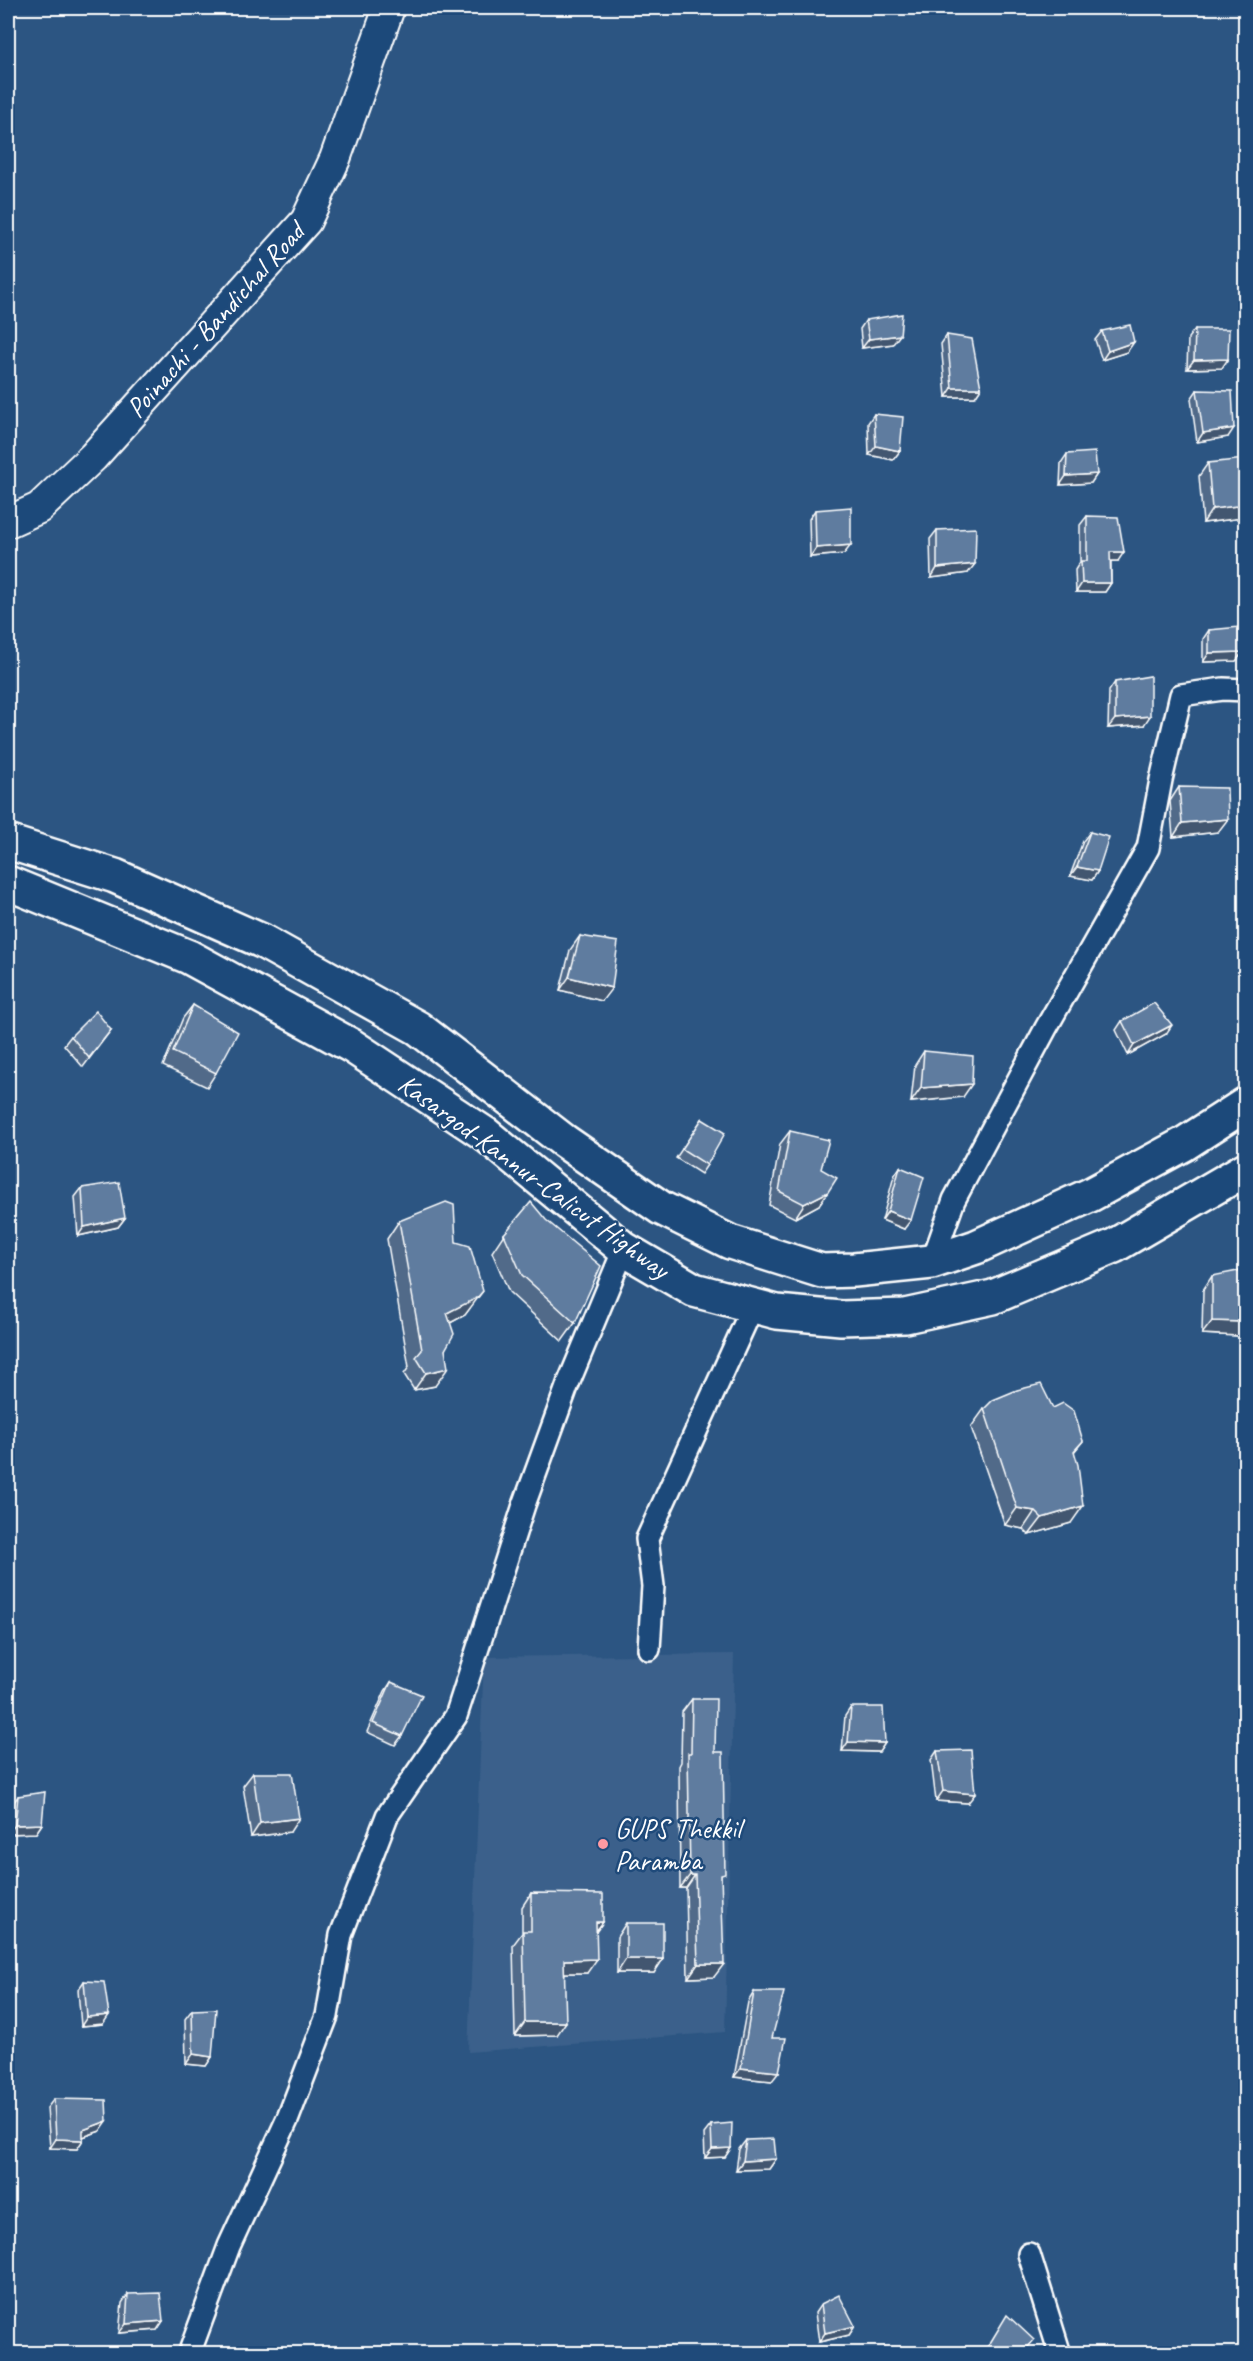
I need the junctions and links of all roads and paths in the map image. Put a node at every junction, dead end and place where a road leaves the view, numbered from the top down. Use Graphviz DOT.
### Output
graph roads {
  1 [pos="389,8"];
  2 [pos="8,522"];
  3 [pos="1245,690"];
  4 [pos="8,842"];
  5 [pos="8,883"];
  6 [pos="1245,1104"];
  7 [pos="1245,1169"];
  8 [pos="624,1249"];
  9 [pos="932,1262"];
  10 [pos="753,1306"];
  11 [pos="649,1649"];
  12 [pos="1029,2254"];
  13 [pos="189,2354"];
  14 [pos="1060,2354"];
  1 -- 2 [label="main road, Poinachi - Bandichal Road"];
  3 -- 9 [label="street"];
  4 -- 9 [label="highway, Kasargod-Kannur-Calicut Highway"];
  5 -- 8 [label="highway, Kasargod-Kannur-Calicut Highway"];
  6 -- 9 [label="highway, Kasargod-Kannur-Calicut Highway"];
  7 -- 10 [label="highway, Kasargod-Kannur-Calicut Highway"];
  8 -- 10 [label="highway, Kasargod-Kannur-Calicut Highway"];
  8 -- 13 [label="street"];
  10 -- 11 [label="street"];
  12 -- 14 [label="street"];
}
